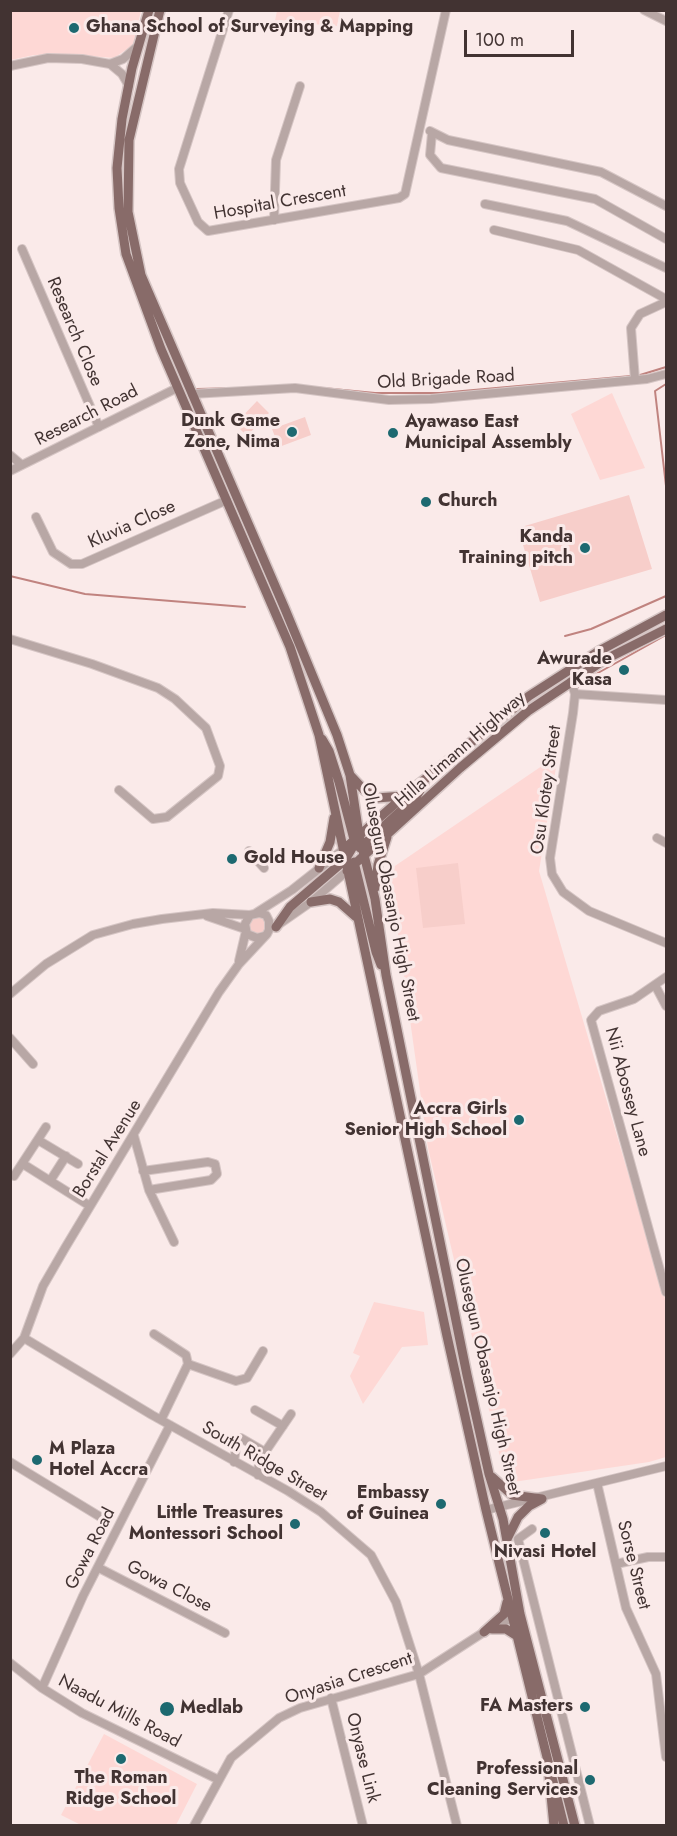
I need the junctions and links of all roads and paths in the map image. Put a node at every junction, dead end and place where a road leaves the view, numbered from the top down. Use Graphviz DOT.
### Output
graph roads {
  1 [pos="149,10"];
  2 [pos="160,10"];
  3 [pos="229,10"];
  4 [pos="446,10"];
  5 [pos="644,10"];
  6 [pos="663,16"];
  7 [pos="139,45"];
  8 [pos="110,64"];
  9 [pos="10,66"];
  10 [pos="129,86"];
  11 [pos="300,86"];
  12 [pos="422,126"];
  13 [pos="432,133"];
  14 [pos="485,204"];
  15 [pos="666,206"];
  16 [pos="274,220"];
  17 [pos="494,230"];
  18 [pos="666,239"];
  19 [pos="22,249"];
  20 [pos="666,268"];
  21 [pos="666,301"];
  22 [pos="666,374"];
  23 [pos="635,380"];
  24 [pos="177,388"];
  25 [pos="192,394"];
  26 [pos="99,427"];
  27 [pos="10,455"];
  28 [pos="22,465"];
  29 [pos="10,471"];
  30 [pos="227,500"];
  31 [pos="36,517"];
  32 [pos="666,615"];
  33 [pos="666,629"];
  34 [pos="10,639"];
  35 [pos="571,681"];
  36 [pos="575,694"];
  37 [pos="666,700"];
  38 [pos="319,735"];
  39 [pos="350,775"];
  40 [pos="427,780"];
  41 [pos="119,790"];
  42 [pos="404,796"];
  43 [pos="334,812"];
  44 [pos="387,837"];
  45 [pos="657,838"];
  46 [pos="666,843"];
  47 [pos="359,845"];
  48 [pos="249,851"];
  49 [pos="349,860"];
  50 [pos="264,868"];
  51 [pos="320,868"];
  52 [pos="375,899"];
  53 [pos="311,902"];
  54 [pos="203,914"];
  55 [pos="253,914"];
  56 [pos="357,918"];
  57 [pos="245,930"];
  58 [pos="270,931"];
  59 [pos="666,942"];
  60 [pos="239,964"];
  61 [pos="386,975"];
  62 [pos="666,977"];
  63 [pos="656,987"];
  64 [pos="10,994"];
  65 [pos="666,1006"];
  66 [pos="10,1038"];
  67 [pos="33,1064"];
  68 [pos="46,1127"];
  69 [pos="134,1136"];
  70 [pos="38,1140"];
  71 [pos="66,1156"];
  72 [pos="23,1164"];
  73 [pos="78,1164"];
  74 [pos="143,1171"];
  75 [pos="14,1176"];
  76 [pos="50,1181"];
  77 [pos="149,1190"];
  78 [pos="90,1206"];
  79 [pos="174,1242"];
  80 [pos="666,1292"];
  81 [pos="154,1334"];
  82 [pos="24,1338"];
  83 [pos="263,1351"];
  84 [pos="10,1354"];
  85 [pos="188,1364"];
  86 [pos="255,1410"];
  87 [pos="291,1414"];
  88 [pos="161,1420"];
  89 [pos="170,1425"];
  90 [pos="283,1426"];
  91 [pos="265,1452"];
  92 [pos="10,1462"];
  93 [pos="234,1462"];
  94 [pos="666,1466"];
  95 [pos="489,1474"];
  96 [pos="258,1475"];
  97 [pos="597,1483"];
  98 [pos="542,1499"];
  99 [pos="499,1507"];
  100 [pos="486,1510"];
  101 [pos="107,1521"];
  102 [pos="532,1529"];
  103 [pos="507,1541"];
  104 [pos="666,1557"];
  105 [pos="616,1564"];
  106 [pos="99,1568"];
  107 [pos="507,1594"];
  108 [pos="516,1616"];
  109 [pos="488,1630"];
  110 [pos="225,1633"];
  111 [pos="517,1636"];
  112 [pos="10,1663"];
  113 [pos="419,1674"];
  114 [pos="42,1688"];
  115 [pos="331,1698"];
  116 [pos="666,1757"];
  117 [pos="550,1766"];
  118 [pos="217,1779"];
  119 [pos="577,1780"];
  120 [pos="562,1784"];
  121 [pos="194,1826"];
  122 [pos="363,1826"];
  123 [pos="457,1826"];
  124 [pos="554,1826"];
  125 [pos="564,1826"];
  126 [pos="575,1826"];
  127 [pos="590,1826"];
  1 -- 7 [label="main road, Olusegun Obasanjo High Street"];
  2 -- 25 [label="main road, Olusegun Obasanjo High Street"];
  3 -- 16 [label="street, Hospital Crescent"];
  4 -- 12 [label="street, Hospital Crescent"];
  5 -- 6 [label="street"];
  7 -- 8 [label="street"];
  7 -- 10 [label="main road, Olusegun Obasanjo High Street"];
  8 -- 9 [label="street"];
  8 -- 10 [label="street"];
  10 -- 24 [label="main road, Olusegun Obasanjo High Street"];
  11 -- 16 [label="street"];
  12 -- 13 [label="street"];
  12 -- 16 [label="street, Hospital Crescent"];
  13 -- 15 [label="street"];
  13 -- 18 [label="street"];
  14 -- 20 [label="street"];
  17 -- 21 [label="street"];
  19 -- 26 [label="street, Research Close"];
  21 -- 23 [label="street"];
  22 -- 23 [label="street, Old Brigade Road"];
  23 -- 25 [label="street, Old Brigade Road"];
  24 -- 26 [label="street, Research Road"];
  24 -- 30 [label="main road, Olusegun Obasanjo High Street"];
  25 -- 39 [label="main road, Olusegun Obasanjo High Street"];
  26 -- 28 [label="street, Research Road"];
  27 -- 28 [label="street"];
  28 -- 29 [label="street, Research Road"];
  30 -- 31 [label="street, Kluvia Close"];
  30 -- 38 [label="main road, Olusegun Obasanjo High Street"];
  32 -- 40 [label="main road, Hilla Limann Highway"];
  33 -- 35 [label="main road, Hilla Limann Highway"];
  34 -- 41 [label="street"];
  35 -- 36 [label="street, Osu Klotey Street"];
  35 -- 44 [label="main road, Hilla Limann Highway"];
  36 -- 37 [label="street"];
  36 -- 59 [label="street, Osu Klotey Street"];
  38 -- 43 [label="main road, Olusegun Obasanjo High Street"];
  38 -- 47 [label="main road"];
  39 -- 42 [label="main road"];
  39 -- 47 [label="main road, Olusegun Obasanjo High Street"];
  40 -- 42 [label="main road, Hilla Limann Highway"];
  40 -- 47 [label="main road"];
  42 -- 47 [label="main road, Hilla Limann Highway"];
  43 -- 49 [label="main road, Olusegun Obasanjo High Street"];
  43 -- 51 [label="main road"];
  44 -- 47 [label="main road, Hilla Limann Highway"];
  44 -- 52 [label="main road"];
  45 -- 46 [label="street"];
  47 -- 49 [label="main road, Hilla Limann Highway"];
  47 -- 49 [label="main road, Hilla Limann Highway"];
  47 -- 52 [label="main road, Olusegun Obasanjo High Street"];
  48 -- 50 [label="street"];
  49 -- 51 [label="street"];
  49 -- 53 [label="street, Borstal Avenue"];
  49 -- 56 [label="main road, Olusegun Obasanjo High Street"];
  49 -- 58 [label="main road"];
  49 -- 61 [label="main road"];
  51 -- 55 [label="street"];
  52 -- 61 [label="main road, Olusegun Obasanjo High Street"];
  53 -- 56 [label="main road"];
  53 -- 58 [label="street, Borstal Avenue"];
  54 -- 55 [label="street"];
  54 -- 57 [label="street"];
  54 -- 64 [label="street"];
  55 -- 57 [label="street"];
  55 -- 58 [label="street"];
  56 -- 100 [label="main road, Olusegun Obasanjo High Street"];
  57 -- 58 [label="street"];
  57 -- 60 [label="street, Borstal Avenue"];
  58 -- 60 [label="street, Borstal Avenue"];
  60 -- 69 [label="street, Borstal Avenue"];
  61 -- 95 [label="main road, Olusegun Obasanjo High Street"];
  62 -- 63 [label="street, Nii Abossey Lane"];
  63 -- 65 [label="street"];
  63 -- 80 [label="street, Nii Abossey Lane"];
  66 -- 67 [label="street"];
  68 -- 70 [label="street"];
  69 -- 74 [label="street"];
  69 -- 78 [label="street, Borstal Avenue"];
  70 -- 71 [label="street"];
  70 -- 72 [label="street"];
  71 -- 73 [label="street"];
  71 -- 76 [label="street"];
  72 -- 75 [label="street"];
  72 -- 76 [label="street"];
  74 -- 77 [label="street"];
  74 -- 77 [label="street"];
  76 -- 78 [label="street"];
  77 -- 79 [label="street"];
  78 -- 82 [label="street, Borstal Avenue"];
  81 -- 85 [label="street"];
  82 -- 84 [label="street, Borstal Avenue"];
  82 -- 88 [label="street, South Ridge Street"];
  83 -- 85 [label="street"];
  85 -- 88 [label="street"];
  86 -- 90 [label="street"];
  87 -- 90 [label="street"];
  88 -- 89 [label="street, South Ridge Street"];
  89 -- 93 [label="street, South Ridge Street"];
  89 -- 106 [label="street, Gowa Road"];
  90 -- 91 [label="street"];
  91 -- 93 [label="street"];
  91 -- 96 [label="street"];
  92 -- 101 [label="street"];
  93 -- 96 [label="street, South Ridge Street"];
  94 -- 97 [label="street"];
  95 -- 98 [label="main road"];
  95 -- 99 [label="main road, Olusegun Obasanjo High Street"];
  96 -- 113 [label="street, South Ridge Street"];
  97 -- 98 [label="street"];
  97 -- 105 [label="street, Sorse Street"];
  98 -- 99 [label="street"];
  98 -- 103 [label="main road"];
  99 -- 100 [label="street"];
  99 -- 103 [label="main road, Olusegun Obasanjo High Street"];
  100 -- 107 [label="main road, Olusegun Obasanjo High Street"];
  102 -- 119 [label="street"];
  103 -- 108 [label="main road, Olusegun Obasanjo High Street"];
  104 -- 105 [label="street"];
  105 -- 116 [label="street, Sorse Street"];
  106 -- 110 [label="street, Gowa Close"];
  106 -- 114 [label="street, Gowa Road"];
  107 -- 108 [label="main road, Olusegun Obasanjo High Street"];
  107 -- 109 [label="main road"];
  108 -- 109 [label="street, Onyasia Crescent"];
  108 -- 111 [label="main road, Olusegun Obasanjo High Street"];
  108 -- 120 [label="main road, Olusegun Obasanjo High Street"];
  109 -- 111 [label="main road"];
  109 -- 113 [label="street, Onyasia Crescent"];
  111 -- 117 [label="main road, Olusegun Obasanjo High Street"];
  112 -- 114 [label="street, Naadu Mills Road"];
  113 -- 115 [label="street, Onyasia Crescent"];
  113 -- 123 [label="street, South Ridge Street"];
  114 -- 118 [label="street, Naadu Mills Road"];
  115 -- 118 [label="street, Onyasia Crescent"];
  115 -- 122 [label="street, Onyase Link"];
  117 -- 124 [label="main road"];
  117 -- 125 [label="main road, Olusegun Obasanjo High Street"];
  118 -- 121 [label="street, Onyasia Crescent"];
  119 -- 120 [label="street"];
  119 -- 127 [label="street"];
  120 -- 126 [label="main road, Olusegun Obasanjo High Street"];
}
